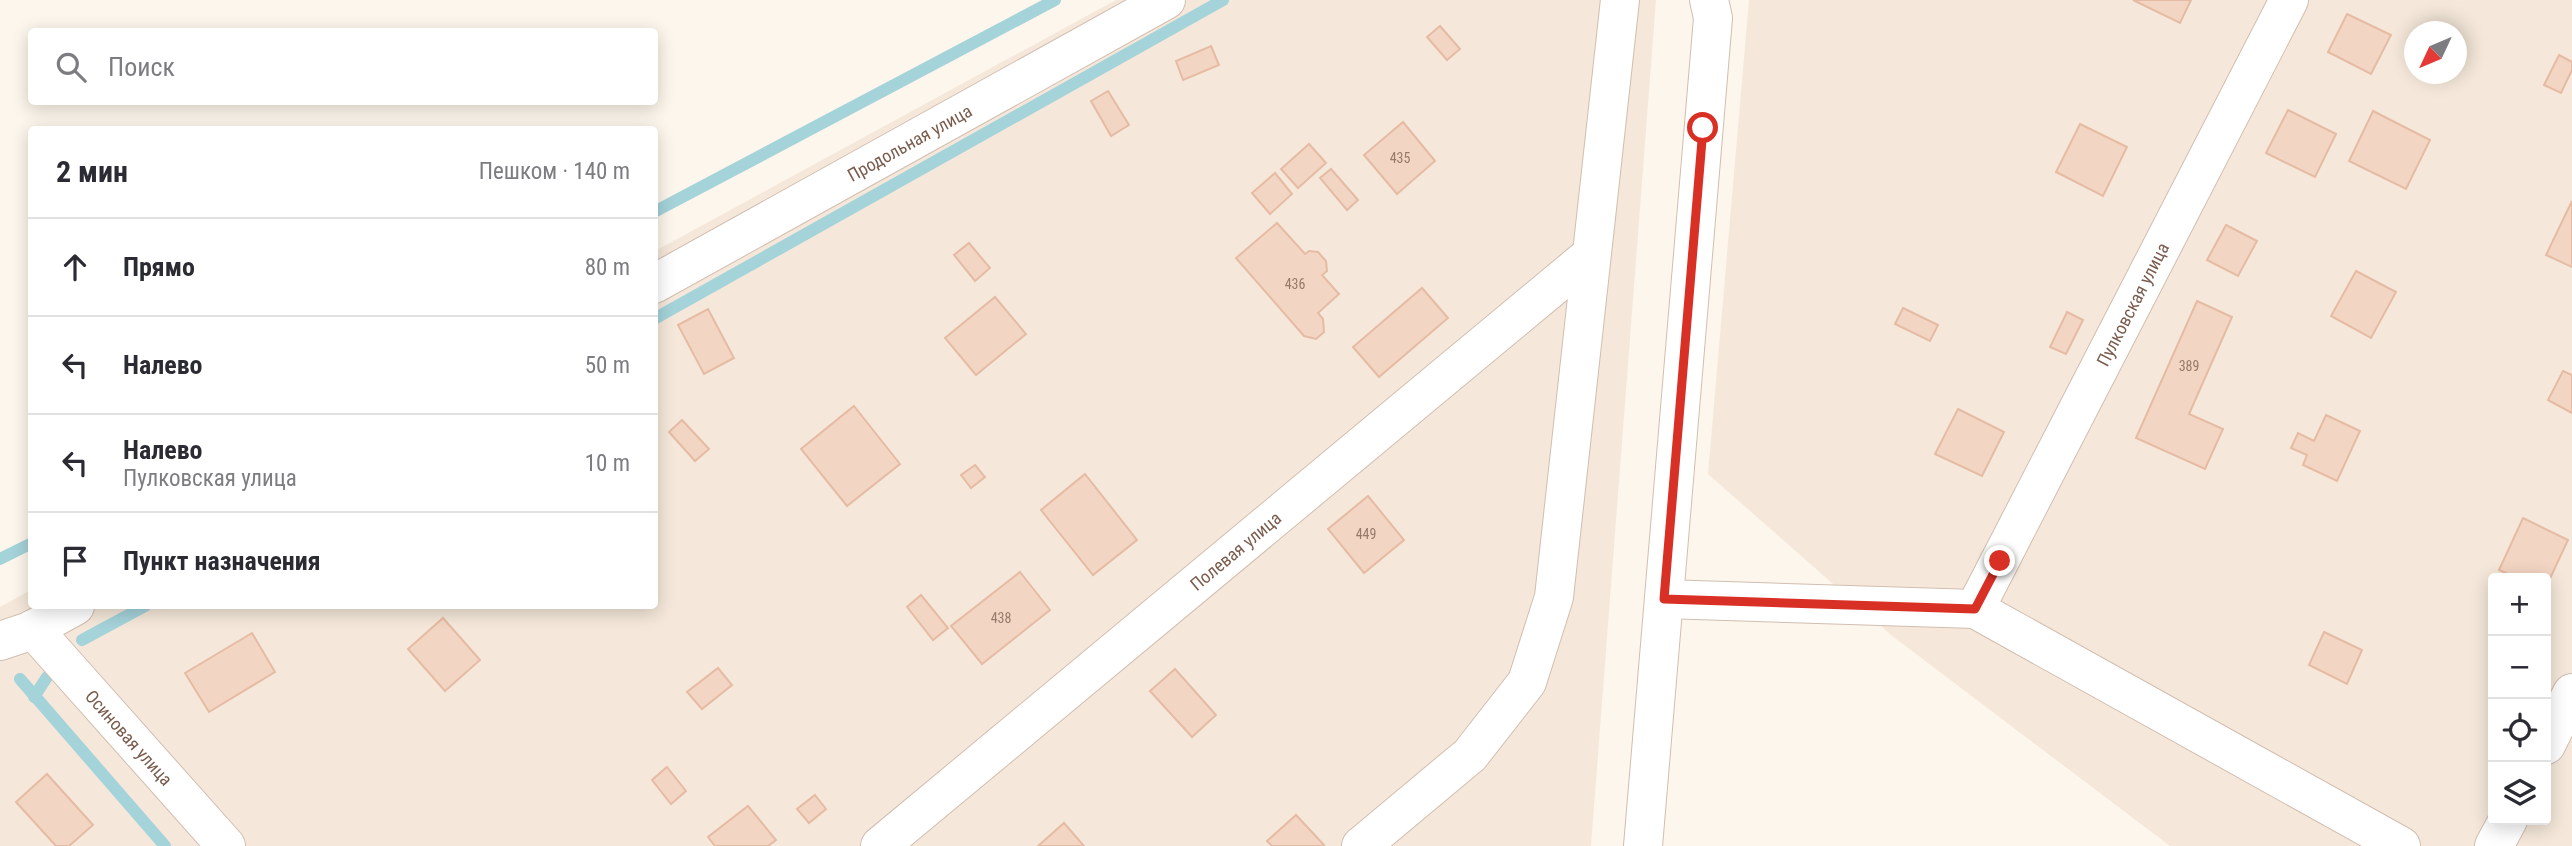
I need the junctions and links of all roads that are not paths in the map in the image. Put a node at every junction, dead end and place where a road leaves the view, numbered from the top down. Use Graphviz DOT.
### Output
graph roads {
  1 [pos="1166,0"];
  2 [pos="1620,0"];
  3 [pos="1709,0"];
  4 [pos="2289,0"];
  5 [pos="1591,255"];
  6 [pos="658,282"];
  7 [pos="1664,599"];
  8 [pos="69,609"];
  9 [pos="1975,609"];
  10 [pos="17,635"];
  11 [pos="2572,693"];
  12 [pos="2551,735"];
  13 [pos="2505,825"];
  14 [pos="226,846"];
  15 [pos="880,846"];
  16 [pos="1361,846"];
  17 [pos="1643,846"];
  18 [pos="2402,846"];
  19 [pos="2494,846"];
  1 -- 6 [label="street, Продольная улица"];
  2 -- 5 [label="street"];
  3 -- 7 [label="street"];
  4 -- 9 [label="street, Пулковская улица"];
  5 -- 15 [label="street, Полевая улица"];
  5 -- 16 [label="street"];
  7 -- 9 [label="street"];
  7 -- 17 [label="street"];
  8 -- 10 [label="street"];
  9 -- 18 [label="street"];
  10 -- 14 [label="street, Осиновая улица"];
  11 -- 12 [label="street"];
  13 -- 19 [label="street"];
}
